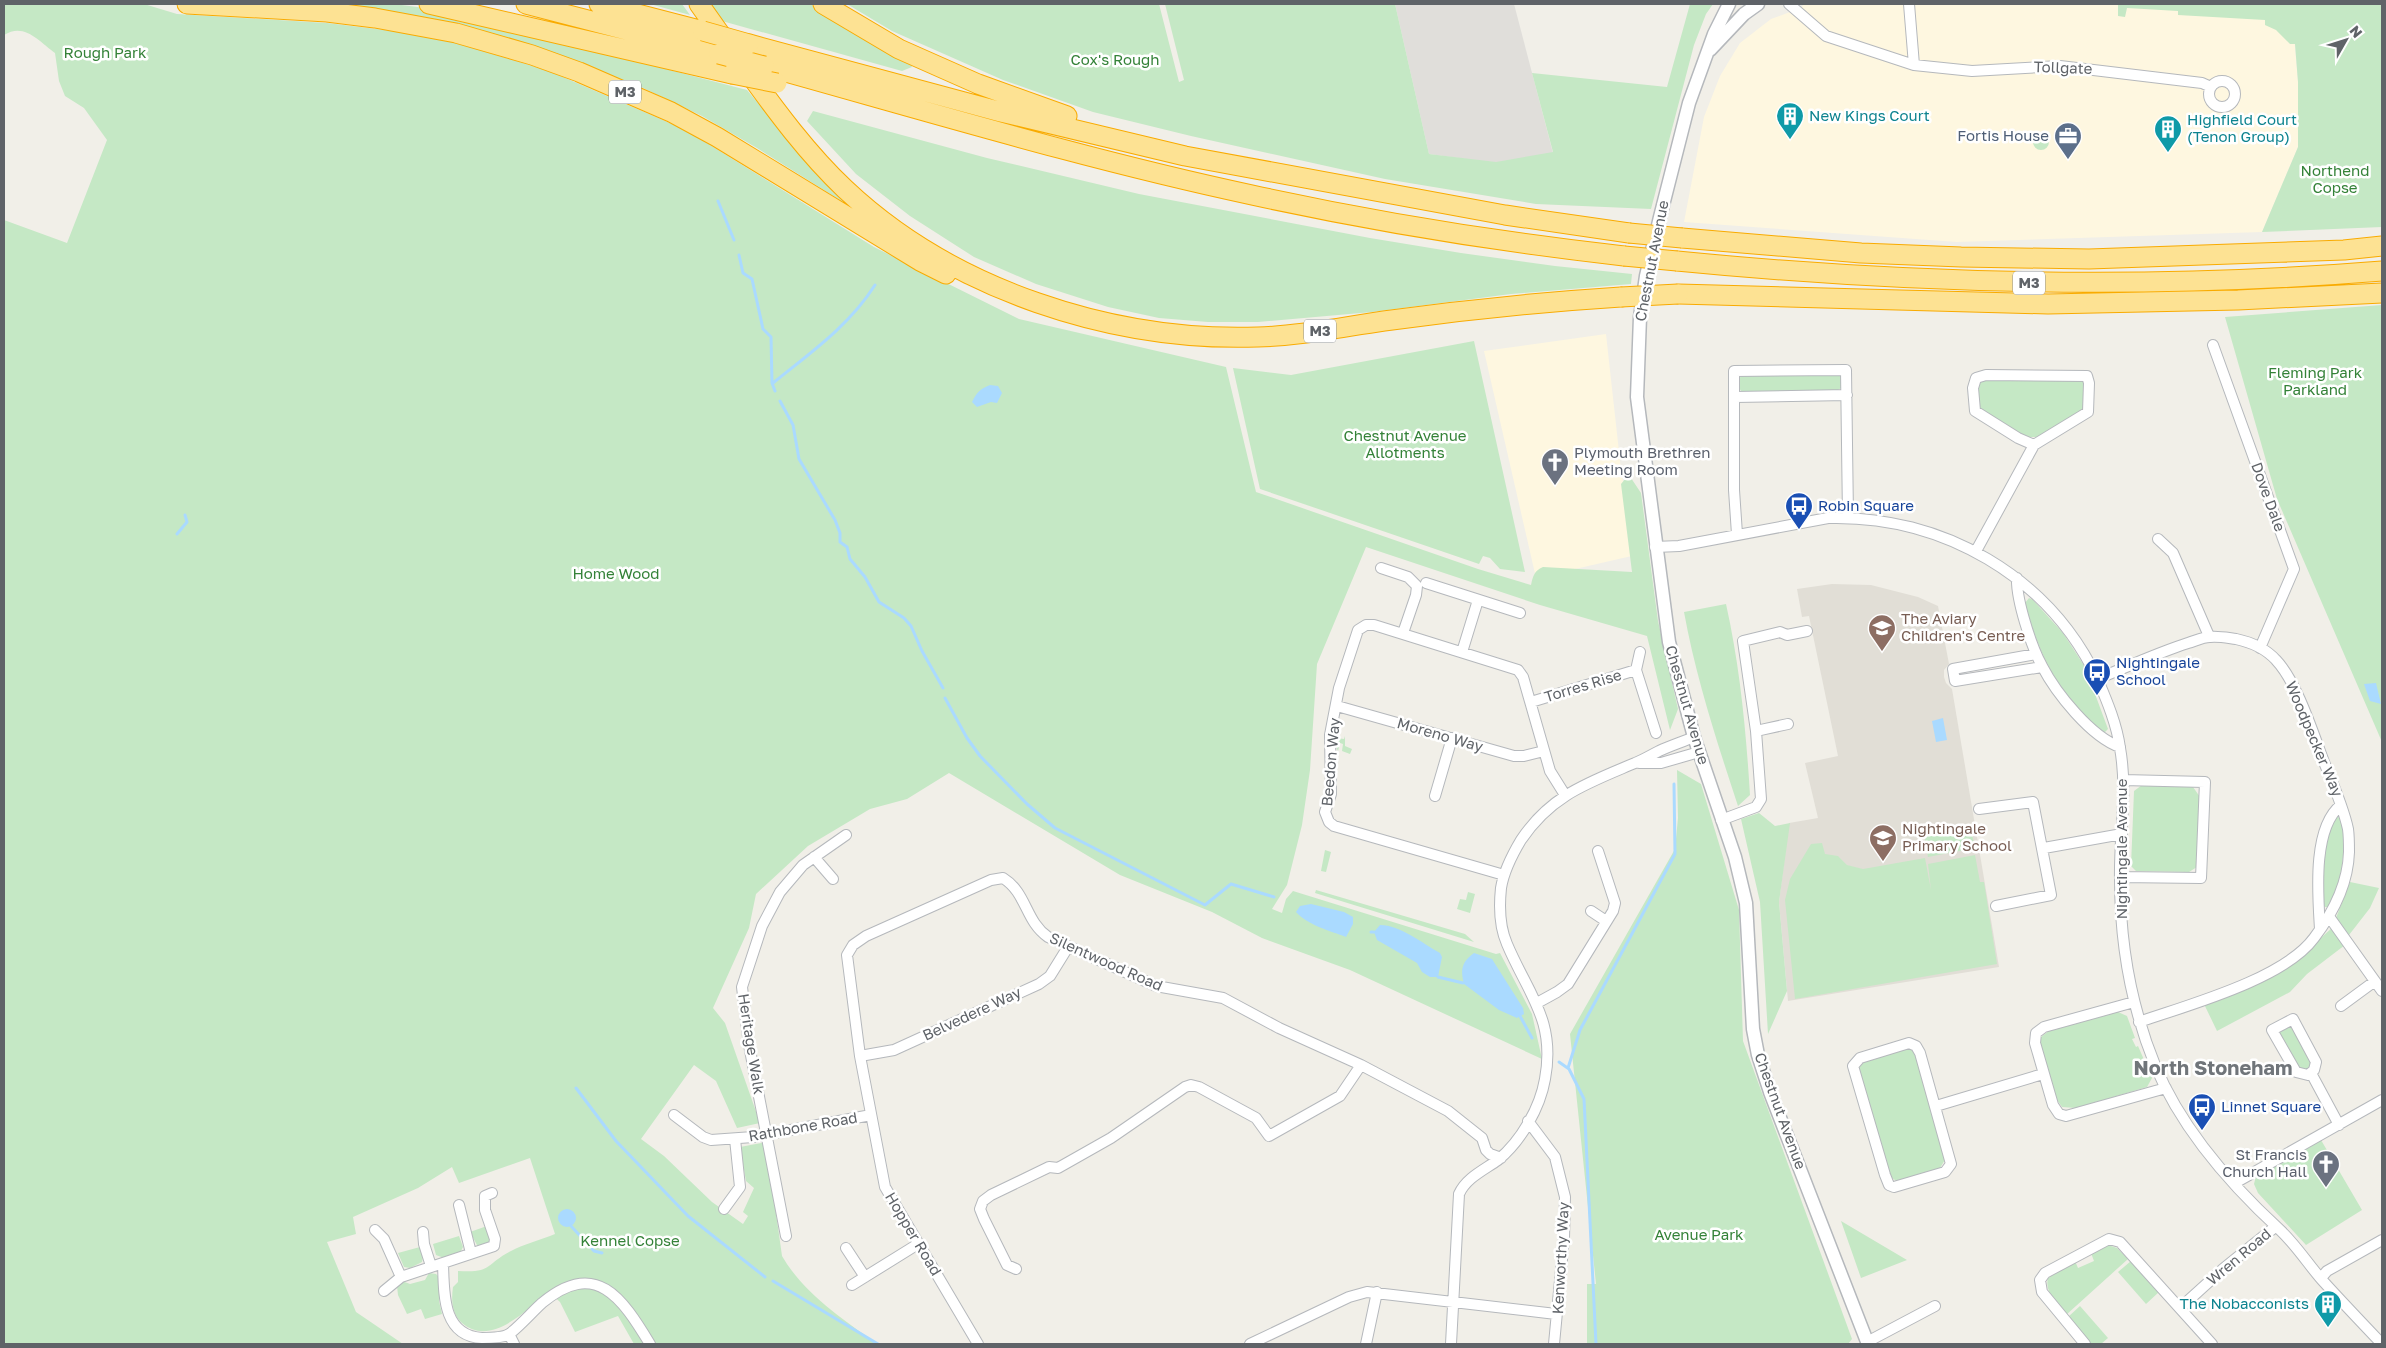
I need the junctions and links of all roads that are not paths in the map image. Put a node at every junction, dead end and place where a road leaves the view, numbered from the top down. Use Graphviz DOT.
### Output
graph roads {
  1 [pos="187,4"];
  2 [pos="429,4"];
  3 [pos="526,4"];
  4 [pos="599,4"];
  5 [pos="699,4"];
  6 [pos="823,4"];
  7 [pos="1729,4"];
  8 [pos="1758,4"];
  9 [pos="1789,4"];
  10 [pos="1803,4"];
  11 [pos="1909,4"];
  12 [pos="1807,18"];
  13 [pos="1710,50"];
  14 [pos="1914,65"];
  15 [pos="2211,86"];
  16 [pos="863,94"];
  17 [pos="1219,163"];
  18 [pos="2382,246"];
  19 [pos="2382,271"];
  20 [pos="2382,293"];
  21 [pos="1023,298"];
  22 [pos="2214,345"];
  23 [pos="1847,395"];
  24 [pos="1734,397"];
  25 [pos="2034,445"];
  26 [pos="1848,517"];
  27 [pos="1737,534"];
  28 [pos="2158,539"];
  29 [pos="1655,547"];
  30 [pos="1976,551"];
  31 [pos="1381,568"];
  32 [pos="2017,578"];
  33 [pos="1426,583"];
  34 [pos="1478,600"];
  35 [pos="1520,613"];
  36 [pos="1807,631"];
  37 [pos="1403,633"];
  38 [pos="2209,636"];
  39 [pos="2260,648"];
  40 [pos="1462,652"];
  41 [pos="1640,652"];
  42 [pos="2036,654"];
  43 [pos="2042,667"];
  44 [pos="1636,670"];
  45 [pos="2097,680"];
  46 [pos="1531,702"];
  47 [pos="1337,706"];
  48 [pos="1788,724"];
  49 [pos="1756,731"];
  50 [pos="1656,733"];
  51 [pos="1694,737"];
  52 [pos="1452,738"];
  53 [pos="2120,747"];
  54 [pos="1544,751"];
  55 [pos="1699,752"];
  56 [pos="1636,763"];
  57 [pos="2124,780"];
  58 [pos="1565,795"];
  59 [pos="1435,796"];
  60 [pos="2341,805"];
  61 [pos="1979,809"];
  62 [pos="1721,820"];
  63 [pos="846,834"];
  64 [pos="2122,834"];
  65 [pos="2044,848"];
  66 [pos="1598,851"];
  67 [pos="814,857"];
  68 [pos="1504,875"];
  69 [pos="2120,877"];
  70 [pos="833,879"];
  71 [pos="1996,906"];
  72 [pos="1591,911"];
  73 [pos="2330,918"];
  74 [pos="1606,921"];
  75 [pos="2320,928"];
  76 [pos="1068,947"];
  77 [pos="2375,980"];
  78 [pos="2382,991"];
  79 [pos="2134,1002"];
  80 [pos="1537,1003"];
  81 [pos="2341,1006"];
  82 [pos="2140,1022"];
  83 [pos="860,1056"];
  84 [pos="1362,1065"];
  85 [pos="2311,1073"];
  86 [pos="2043,1074"];
  87 [pos="2166,1088"];
  88 [pos="2382,1100"];
  89 [pos="1936,1106"];
  90 [pos="674,1115"];
  91 [pos="871,1115"];
  92 [pos="1528,1122"];
  93 [pos="2339,1125"];
  94 [pos="767,1132"];
  95 [pos="735,1139"];
  96 [pos="1501,1158"];
  97 [pos="2235,1183"];
  98 [pos="492,1193"];
  99 [pos="459,1205"];
  100 [pos="724,1209"];
  101 [pos="2275,1227"];
  102 [pos="375,1230"];
  103 [pos="424,1232"];
  104 [pos="786,1236"];
  105 [pos="2382,1240"];
  106 [pos="918,1244"];
  107 [pos="846,1248"];
  108 [pos="471,1253"];
  109 [pos="443,1263"];
  110 [pos="431,1266"];
  111 [pos="1016,1269"];
  112 [pos="401,1277"];
  113 [pos="865,1277"];
  114 [pos="2320,1278"];
  115 [pos="852,1285"];
  116 [pos="384,1291"];
  117 [pos="1377,1292"];
  118 [pos="1454,1302"];
  119 [pos="1935,1306"];
  120 [pos="2180,1308"];
  121 [pos="1556,1314"];
  122 [pos="509,1334"];
  123 [pos="471,1341"];
  124 [pos="1867,1343"];
  125 [pos="514,1344"];
  126 [pos="650,1344"];
  127 [pos="978,1344"];
  128 [pos="1250,1344"];
  129 [pos="1366,1344"];
  130 [pos="1451,1344"];
  131 [pos="1554,1344"];
  132 [pos="2085,1344"];
  133 [pos="2212,1344"];
  134 [pos="2382,1344"];
  1 -- 21 [label="highway, M3"];
  2 -- 16 [label="highway, M3, bridge"];
  3 -- 16 [label="highway, M3, bridge"];
  4 -- 17 [label="highway, M3, bridge"];
  5 -- 21 [label="highway, M3"];
  6 -- 17 [label="highway, M3"];
  7 -- 13 [label="street, Chestnut Avenue"];
  8 -- 13 [label="street, Chestnut Avenue"];
  9 -- 12 [label="street, Tollgate"];
  10 -- 12 [label="street"];
  11 -- 14 [label="street"];
  12 -- 14 [label="street, Tollgate"];
  13 -- 29 [label="street, Chestnut Avenue"];
  14 -- 15 [label="street, Tollgate"];
  16 -- 19 [label="highway, M3, bridge"];
  17 -- 18 [label="highway, M3, bridge"];
  20 -- 21 [label="highway, M3, bridge"];
  22 -- 39 [label="street, Dove Dale"];
  23 -- 24 [label="street"];
  23 -- 24 [label="street"];
  23 -- 26 [label="street"];
  24 -- 27 [label="street"];
  25 -- 25 [label="street"];
  25 -- 30 [label="street"];
  26 -- 27 [label="street, Nightingale Avenue"];
  26 -- 30 [label="street, Nightingale Avenue"];
  27 -- 29 [label="street, Nightingale Avenue"];
  28 -- 38 [label="street"];
  29 -- 51 [label="street, Chestnut Avenue"];
  30 -- 32 [label="street, Nightingale Avenue"];
  31 -- 37 [label="street"];
  32 -- 42 [label="street"];
  32 -- 45 [label="street, Nightingale Avenue"];
  33 -- 34 [label="street"];
  34 -- 35 [label="street"];
  34 -- 40 [label="street"];
  36 -- 49 [label="street"];
  37 -- 40 [label="street, Beedon Way"];
  37 -- 47 [label="street, Beedon Way"];
  38 -- 39 [label="street, Woodpecker Way"];
  38 -- 45 [label="street, Woodpecker Way"];
  39 -- 60 [label="street, Woodpecker Way"];
  40 -- 46 [label="street, Beedon Way"];
  41 -- 44 [label="street, Torres Rise"];
  42 -- 43 [label="street"];
  42 -- 43 [label="street"];
  43 -- 53 [label="street"];
  44 -- 46 [label="street, Torres Rise"];
  44 -- 50 [label="street, Torres Rise"];
  45 -- 53 [label="street, Nightingale Avenue"];
  46 -- 54 [label="street, Beedon Way"];
  47 -- 52 [label="street, Moreno Way"];
  47 -- 68 [label="street, Beedon Way"];
  48 -- 49 [label="street"];
  49 -- 62 [label="street"];
  51 -- 55 [label="street, Chestnut Avenue"];
  51 -- 56 [label="street"];
  52 -- 54 [label="street, Moreno Way"];
  52 -- 59 [label="street"];
  53 -- 57 [label="street, Nightingale Avenue"];
  54 -- 58 [label="street, Beedon Way"];
  55 -- 56 [label="street"];
  55 -- 62 [label="street, Chestnut Avenue"];
  56 -- 58 [label="street"];
  57 -- 64 [label="street, Nightingale Avenue"];
  57 -- 69 [label="street"];
  58 -- 68 [label="street"];
  60 -- 73 [label="street, Woodpecker Way"];
  60 -- 75 [label="street, Woodpecker Way"];
  61 -- 65 [label="street"];
  62 -- 124 [label="street, Chestnut Avenue"];
  63 -- 67 [label="street, Heritage Walk"];
  64 -- 65 [label="street"];
  64 -- 69 [label="street, Nightingale Avenue"];
  65 -- 71 [label="street"];
  66 -- 74 [label="street"];
  67 -- 70 [label="street"];
  67 -- 94 [label="street, Heritage Walk"];
  68 -- 80 [label="street"];
  69 -- 79 [label="street, Nightingale Avenue"];
  72 -- 74 [label="street"];
  73 -- 75 [label="street, Woodpecker Way"];
  73 -- 77 [label="street"];
  74 -- 80 [label="street"];
  75 -- 82 [label="street, Woodpecker Way"];
  76 -- 83 [label="street, Belvedere Way"];
  76 -- 83 [label="street, Silentwood Road"];
  76 -- 84 [label="street, Silentwood Road"];
  77 -- 78 [label="street"];
  77 -- 81 [label="street"];
  79 -- 82 [label="street, Nightingale Avenue"];
  79 -- 86 [label="street"];
  80 -- 92 [label="street"];
  82 -- 87 [label="street, Nightingale Avenue"];
  83 -- 91 [label="street, Silentwood Road"];
  84 -- 96 [label="street, Silentwood Road"];
  84 -- 111 [label="street"];
  85 -- 85 [label="street"];
  85 -- 93 [label="street"];
  86 -- 87 [label="street"];
  86 -- 89 [label="street"];
  87 -- 97 [label="street, Nightingale Avenue"];
  88 -- 93 [label="street"];
  89 -- 89 [label="street"];
  90 -- 95 [label="street, Rathbone Road"];
  91 -- 94 [label="street, Rathbone Road"];
  91 -- 106 [label="street, Hopper Road"];
  92 -- 96 [label="street"];
  92 -- 121 [label="street, Kenworthy Way"];
  93 -- 97 [label="street"];
  94 -- 95 [label="street, Rathbone Road"];
  94 -- 104 [label="street, Heritage Walk"];
  95 -- 100 [label="street, Rathbone Road"];
  96 -- 118 [label="street"];
  97 -- 101 [label="street, Nightingale Avenue"];
  98 -- 108 [label="street"];
  99 -- 108 [label="street"];
  101 -- 114 [label="street, Nightingale Avenue"];
  101 -- 120 [label="street, Wren Road"];
  102 -- 112 [label="street"];
  103 -- 110 [label="street"];
  105 -- 114 [label="street"];
  106 -- 113 [label="street"];
  106 -- 127 [label="street, Hopper Road"];
  107 -- 113 [label="street"];
  108 -- 109 [label="street"];
  109 -- 110 [label="street"];
  109 -- 123 [label="street"];
  110 -- 112 [label="street"];
  112 -- 116 [label="street"];
  113 -- 115 [label="street"];
  114 -- 134 [label="street, Nightingale Avenue"];
  117 -- 118 [label="street"];
  117 -- 128 [label="street"];
  117 -- 129 [label="street"];
  118 -- 121 [label="street"];
  118 -- 130 [label="street"];
  119 -- 124 [label="street"];
  120 -- 132 [label="street"];
  120 -- 133 [label="street"];
  121 -- 131 [label="street, Kenworthy Way"];
  122 -- 123 [label="street"];
  122 -- 125 [label="street"];
  122 -- 126 [label="street"];
}
